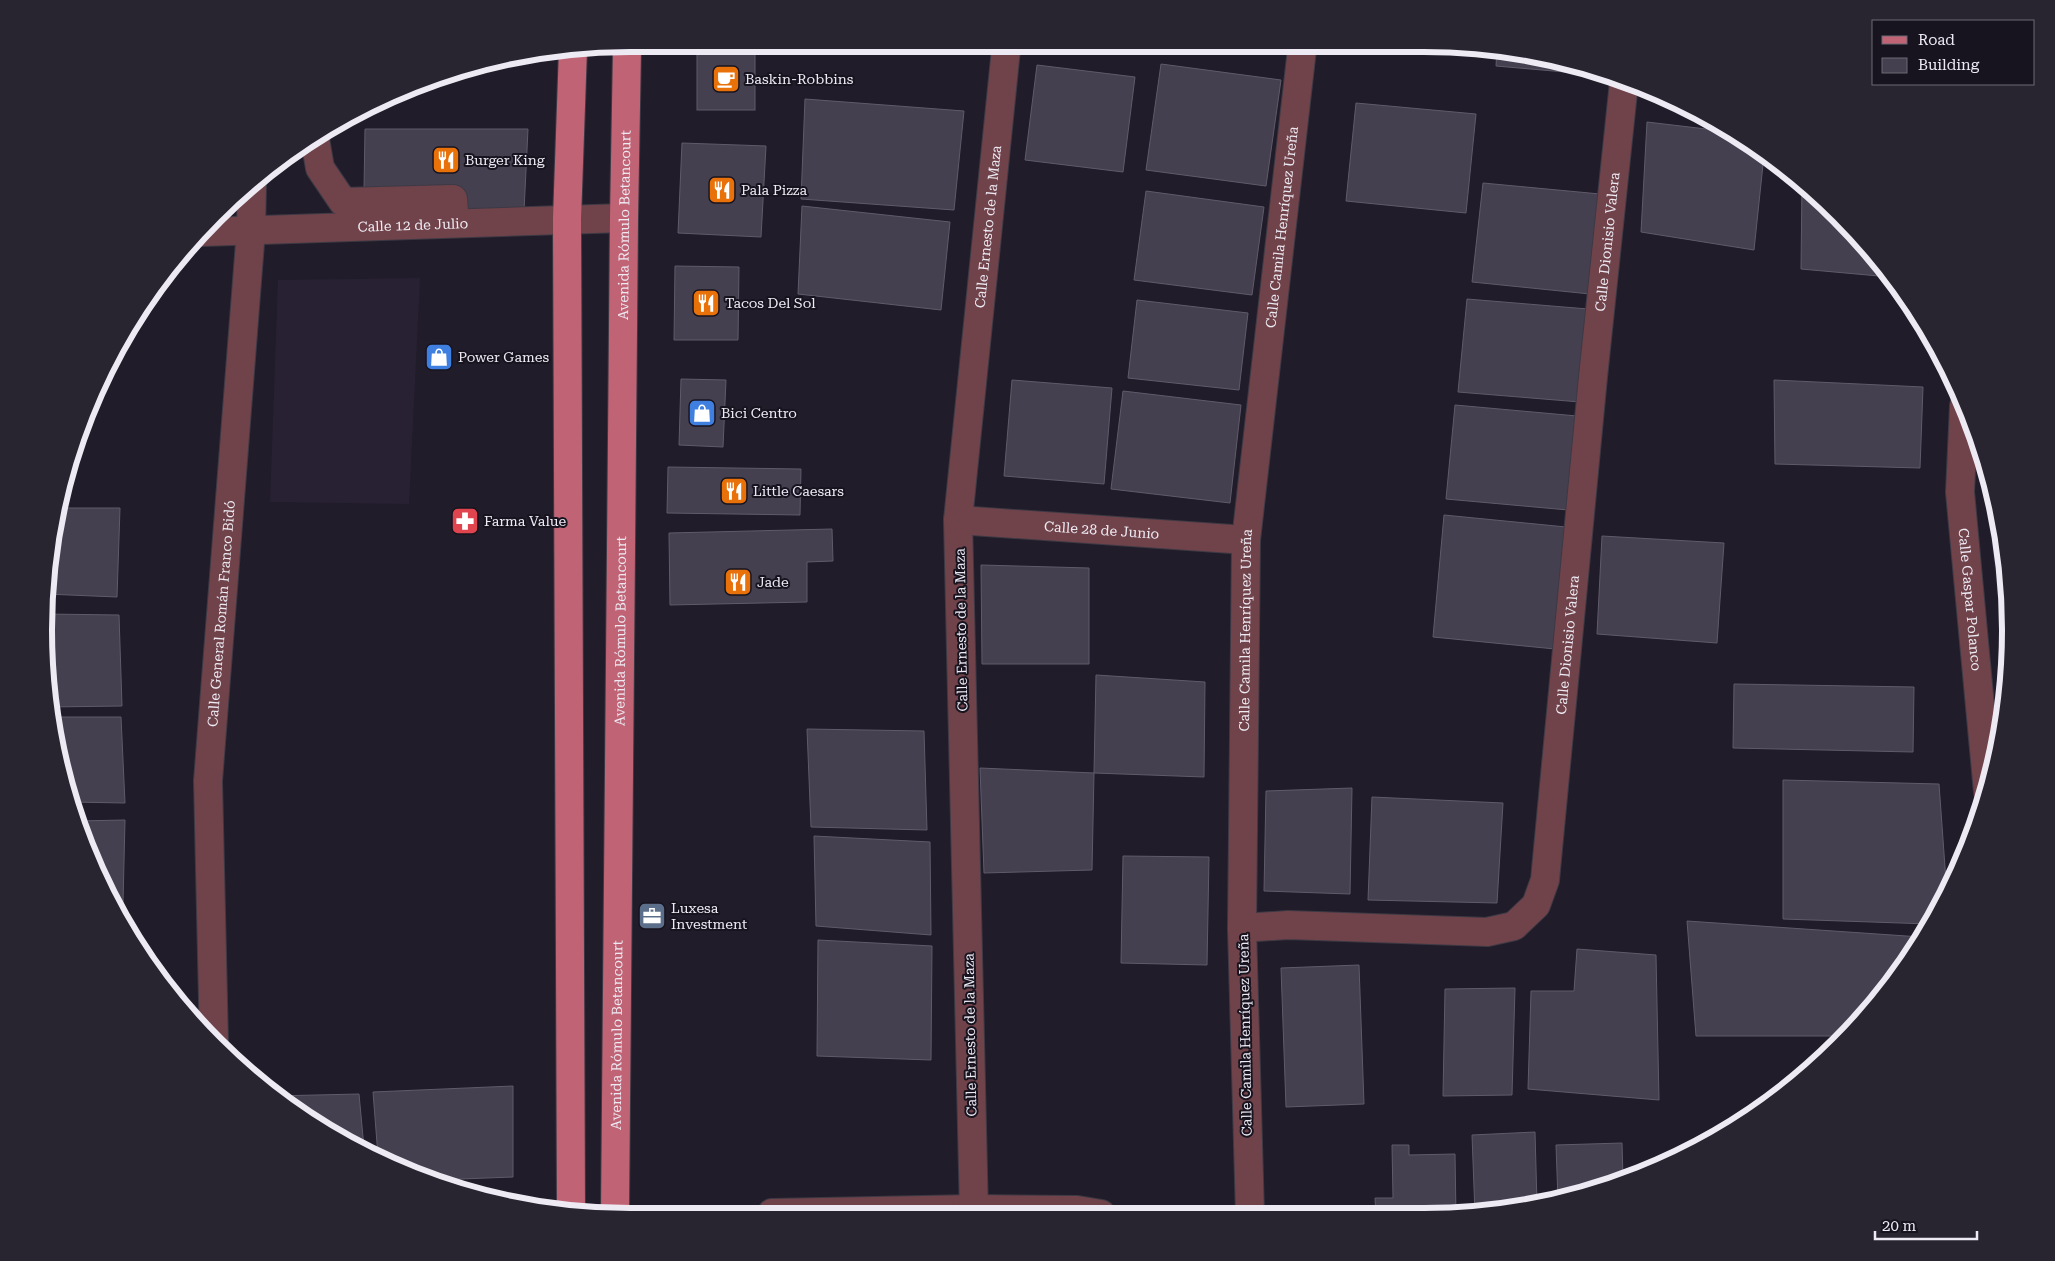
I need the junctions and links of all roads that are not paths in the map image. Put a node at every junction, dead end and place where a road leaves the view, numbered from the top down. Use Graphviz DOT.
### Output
graph roads {
  1 [pos="627,52"];
  2 [pos="1006,52"];
  3 [pos="1302,52"];
  4 [pos="572,56"];
  5 [pos="1623,88"];
  6 [pos="316,146"];
  7 [pos="252,194"];
  8 [pos="624,218"];
  9 [pos="567,219"];
  10 [pos="455,223"];
  11 [pos="251,230"];
  12 [pos="213,232"];
  13 [pos="1963,421"];
  14 [pos="958,520"];
  15 [pos="1246,540"];
  16 [pos="1986,767"];
  17 [pos="1242,928"];
  18 [pos="214,1030"];
  19 [pos="571,1205"];
  20 [pos="615,1208"];
  21 [pos="974,1208"];
  22 [pos="1250,1208"];
  1 -- 8 [label="main road, Avenida Rómulo Betancourt"];
  2 -- 14 [label="street, Calle Ernesto de la Maza"];
  3 -- 15 [label="street, Calle Camila Henríquez Ureña"];
  4 -- 9 [label="main road"];
  5 -- 17 [label="street, Calle Dionisio Valera"];
  6 -- 10 [label="street"];
  7 -- 11 [label="street, Calle General Román Franco Bidó"];
  8 -- 9 [label="street, Calle 12 de Julio"];
  8 -- 20 [label="main road, Avenida Rómulo Betancourt"];
  9 -- 10 [label="street, Calle 12 de Julio"];
  9 -- 19 [label="main road"];
  10 -- 11 [label="street, Calle 12 de Julio"];
  11 -- 12 [label="street, Calle 12 de Julio"];
  11 -- 18 [label="street, Calle General Román Franco Bidó"];
  13 -- 16 [label="street, Calle Gaspar Polanco"];
  14 -- 15 [label="street, Calle 28 de Junio"];
  14 -- 21 [label="street, Calle Ernesto de la Maza"];
  15 -- 17 [label="street, Calle Camila Henríquez Ureña"];
  17 -- 22 [label="street, Calle Camila Henríquez Ureña"];
}
